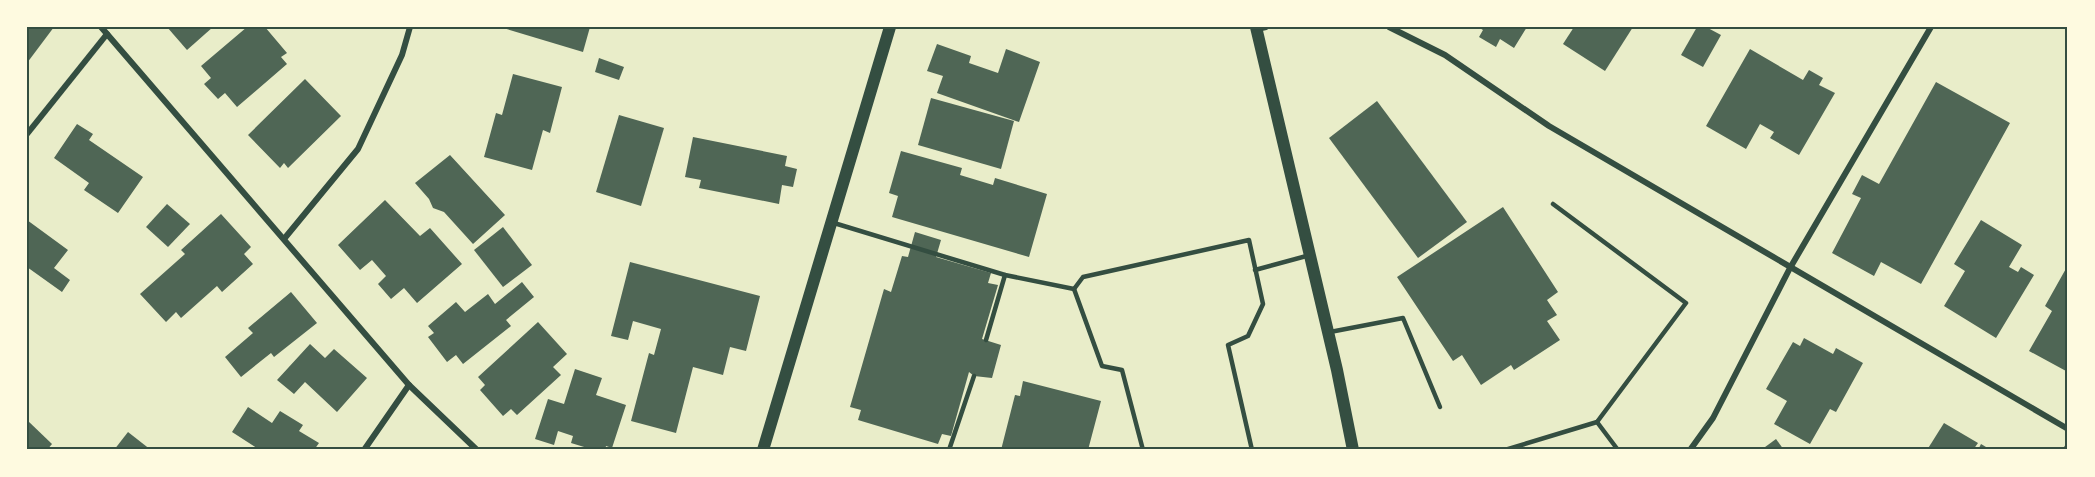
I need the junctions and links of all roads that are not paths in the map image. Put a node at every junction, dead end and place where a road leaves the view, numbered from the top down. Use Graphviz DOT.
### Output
graph roads {
  1 [pos="101,27"];
  2 [pos="410,27"];
  3 [pos="890,27"];
  4 [pos="1389,27"];
  5 [pos="1931,27"];
  6 [pos="1259,28"];
  7 [pos="107,34"];
  8 [pos="27,134"];
  9 [pos="1554,204"];
  10 [pos="831,223"];
  11 [pos="284,239"];
  12 [pos="1310,255"];
  13 [pos="1790,268"];
  14 [pos="1255,270"];
  15 [pos="1005,274"];
  16 [pos="1074,289"];
  17 [pos="1328,333"];
  18 [pos="986,340"];
  19 [pos="974,376"];
  20 [pos="409,385"];
  21 [pos="1440,407"];
  22 [pos="1597,422"];
  23 [pos="2068,429"];
  24 [pos="2068,445"];
  25 [pos="364,450"];
  26 [pos="477,450"];
  27 [pos="763,450"];
  28 [pos="949,450"];
  29 [pos="1143,450"];
  30 [pos="1252,450"];
  31 [pos="1353,450"];
  32 [pos="1505,450"];
  33 [pos="1618,450"];
  34 [pos="1690,450"];
  35 [pos="2065,450"];
  1 -- 7 [label="street"];
  2 -- 11 [label="street"];
  3 -- 10 [label="main road"];
  4 -- 13 [label="street"];
  5 -- 13 [label="street"];
  6 -- 12 [label="main road"];
  7 -- 8 [label="street"];
  7 -- 11 [label="street"];
  9 -- 22 [label="lane"];
  10 -- 15 [label="lane"];
  10 -- 27 [label="main road"];
  11 -- 20 [label="street"];
  12 -- 14 [label="lane"];
  12 -- 17 [label="main road"];
  13 -- 23 [label="street"];
  13 -- 34 [label="street"];
  14 -- 16 [label="lane"];
  14 -- 30 [label="lane"];
  15 -- 16 [label="lane"];
  15 -- 18 [label="lane"];
  16 -- 29 [label="lane"];
  17 -- 21 [label="lane"];
  17 -- 31 [label="main road"];
  19 -- 28 [label="lane"];
  20 -- 25 [label="street"];
  20 -- 26 [label="street"];
  22 -- 32 [label="lane"];
  22 -- 33 [label="lane"];
  24 -- 35 [label="lane"];
}
